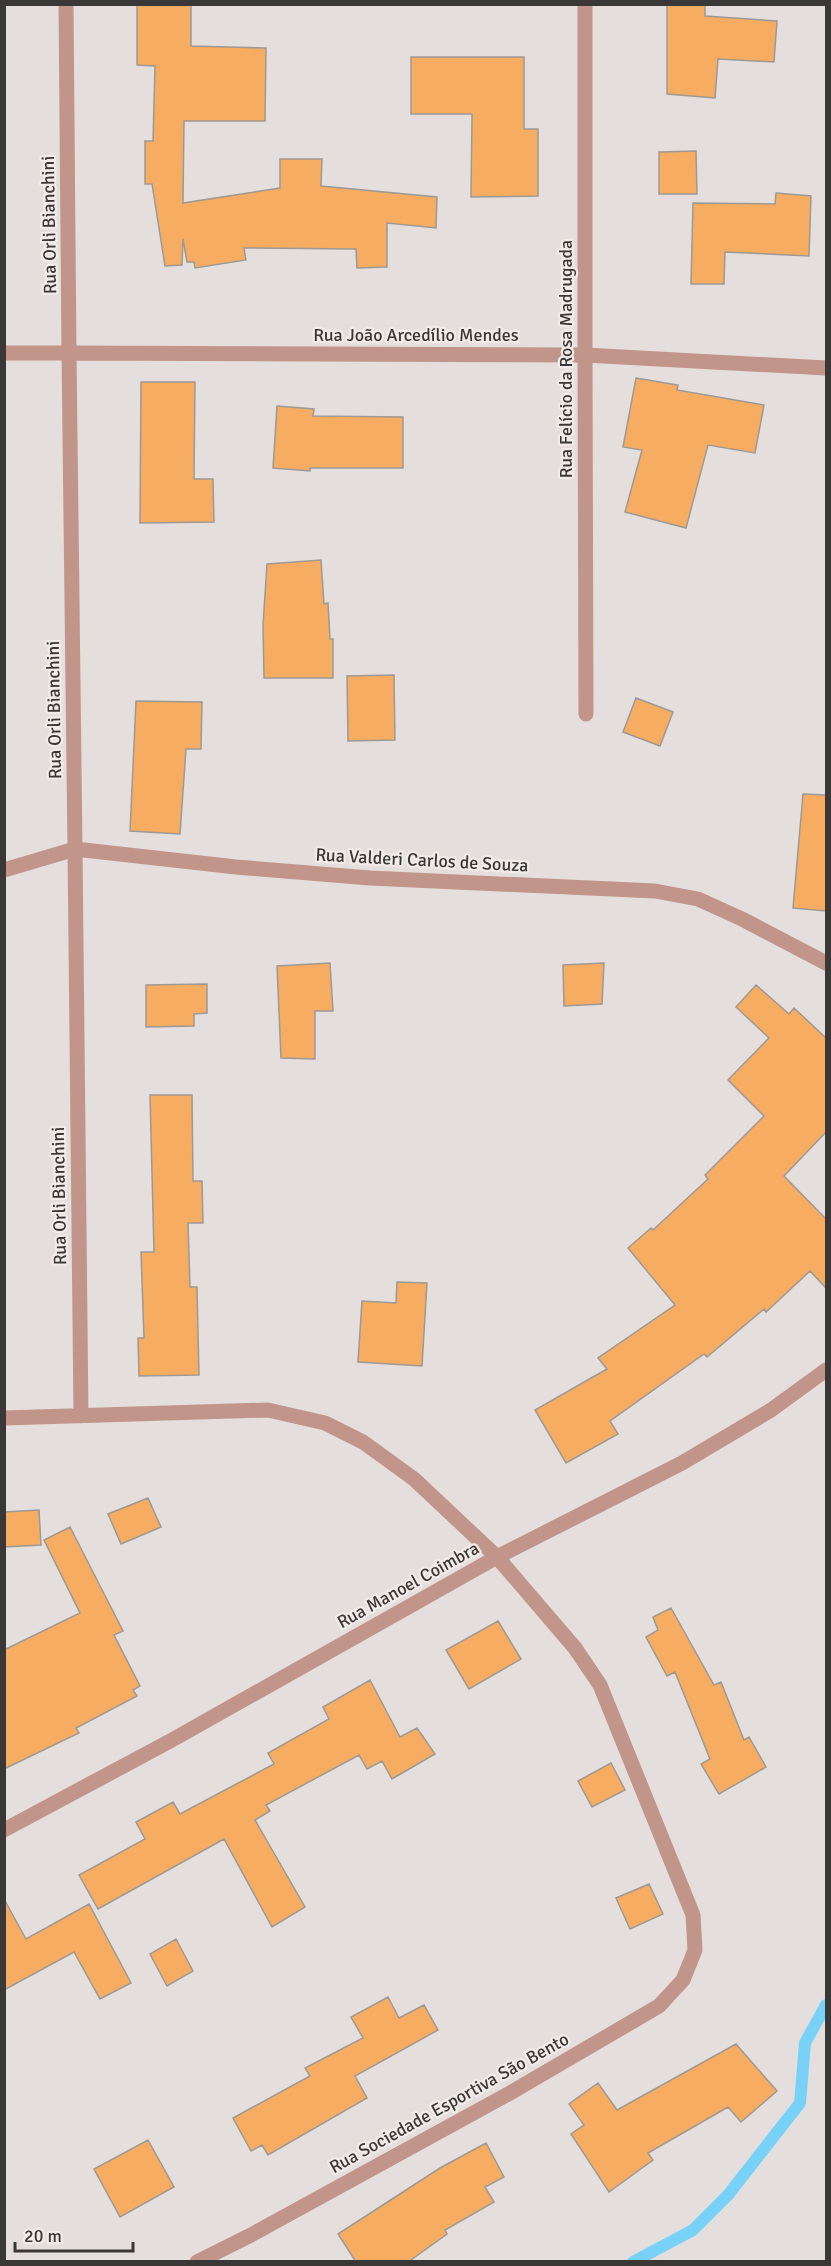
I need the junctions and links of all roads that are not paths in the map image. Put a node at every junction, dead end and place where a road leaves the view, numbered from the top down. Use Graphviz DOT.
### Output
graph roads {
  1 [pos="66,4"];
  2 [pos="585,4"];
  3 [pos="4,353"];
  4 [pos="69,353"];
  5 [pos="585,356"];
  6 [pos="826,368"];
  7 [pos="586,714"];
  8 [pos="75,849"];
  9 [pos="4,870"];
  10 [pos="826,963"];
  11 [pos="826,1370"];
  12 [pos="81,1416"];
  13 [pos="4,1418"];
  14 [pos="498,1557"];
  15 [pos="4,1830"];
  16 [pos="197,2262"];
  1 -- 4 [label="street, Rua Orli Bianchini"];
  2 -- 5 [label="street, Rua Felício da Rosa Madrugada"];
  3 -- 4 [label="street, Rua João Arcedílio Mendes"];
  4 -- 5 [label="street, Rua João Arcedílio Mendes"];
  4 -- 8 [label="street, Rua Orli Bianchini"];
  5 -- 6 [label="street, Rua João Arcedílio Mendes"];
  5 -- 7 [label="street, Rua Felício da Rosa Madrugada"];
  8 -- 9 [label="street, Rua Valderi Carlos de Souza"];
  8 -- 10 [label="street, Rua Valderi Carlos de Souza"];
  8 -- 12 [label="street, Rua Orli Bianchini"];
  11 -- 14 [label="street, Rua Manoel Coimbra"];
  12 -- 13 [label="street"];
  12 -- 14 [label="street"];
  14 -- 15 [label="street, Rua Manoel Coimbra"];
  14 -- 16 [label="street, Rua Sociedade Esportiva São Bento"];
}
